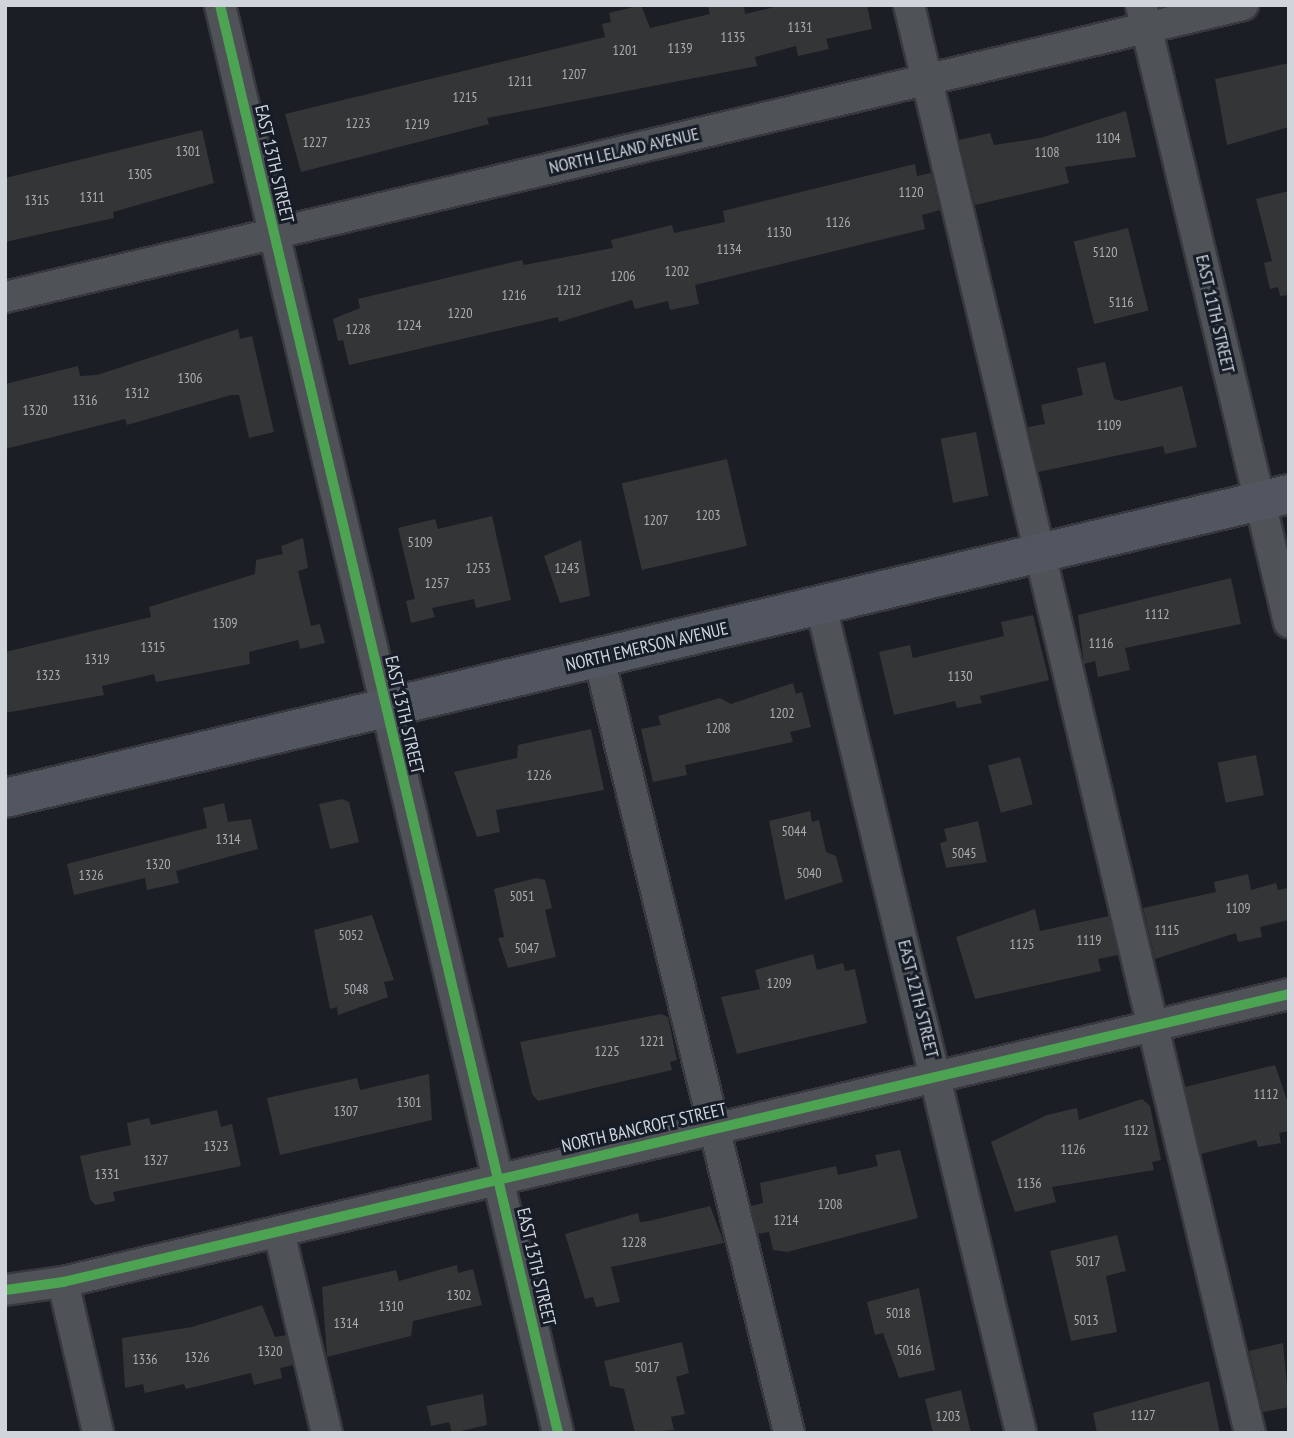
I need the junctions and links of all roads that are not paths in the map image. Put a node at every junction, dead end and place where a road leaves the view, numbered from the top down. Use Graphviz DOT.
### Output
graph roads {
  1 [pos="220,5"];
  2 [pos="909,5"];
  3 [pos="1244,5"];
  4 [pos="1143,17"];
  5 [pos="928,80"];
  6 [pos="273,234"];
  7 [pos="5,297"];
  8 [pos="1274,498"];
  9 [pos="1039,554"];
  10 [pos="821,606"];
  11 [pos="1289,623"];
  12 [pos="599,658"];
  13 [pos="385,709"];
  14 [pos="5,799"];
  15 [pos="1289,994"];
  16 [pos="1152,1026"];
  17 [pos="937,1076"];
  18 [pos="717,1129"];
  19 [pos="498,1181"];
  20 [pos="279,1233"];
  21 [pos="63,1282"];
  22 [pos="5,1290"];
  23 [pos="98,1433"];
  24 [pos="327,1433"];
  25 [pos="558,1433"];
  26 [pos="789,1433"];
  27 [pos="1021,1433"];
  28 [pos="1250,1433"];
  1 -- 6 [label="street, EAST 13TH STREET"];
  2 -- 5 [label="street"];
  3 -- 4 [label="street, NORTH LELAND AVENUE"];
  4 -- 5 [label="street, NORTH LELAND AVENUE"];
  4 -- 8 [label="street, EAST 11TH STREET"];
  5 -- 6 [label="street, NORTH LELAND AVENUE"];
  5 -- 9 [label="street"];
  6 -- 7 [label="street, NORTH LELAND AVENUE"];
  6 -- 13 [label="street, EAST 13TH STREET"];
  8 -- 9 [label="main road, NORTH EMERSON AVENUE"];
  8 -- 11 [label="street, EAST 11TH STREET"];
  9 -- 10 [label="main road, NORTH EMERSON AVENUE"];
  9 -- 16 [label="street"];
  10 -- 12 [label="main road, NORTH EMERSON AVENUE"];
  10 -- 17 [label="street, EAST 12TH STREET"];
  12 -- 13 [label="main road, NORTH EMERSON AVENUE"];
  12 -- 18 [label="street"];
  13 -- 14 [label="main road, NORTH EMERSON AVENUE"];
  13 -- 19 [label="street, EAST 13TH STREET"];
  15 -- 16 [label="street, NORTH BANCROFT STREET"];
  16 -- 17 [label="street, NORTH BANCROFT STREET"];
  16 -- 28 [label="street"];
  17 -- 18 [label="street, NORTH BANCROFT STREET"];
  17 -- 27 [label="street, EAST 12TH STREET"];
  18 -- 19 [label="street, NORTH BANCROFT STREET"];
  18 -- 26 [label="street"];
  19 -- 20 [label="street, NORTH BANCROFT STREET"];
  19 -- 25 [label="street, EAST 13TH STREET"];
  20 -- 21 [label="street, NORTH BANCROFT STREET"];
  20 -- 24 [label="street"];
  21 -- 22 [label="street, NORTH BANCROFT STREET"];
  21 -- 23 [label="street"];
}
